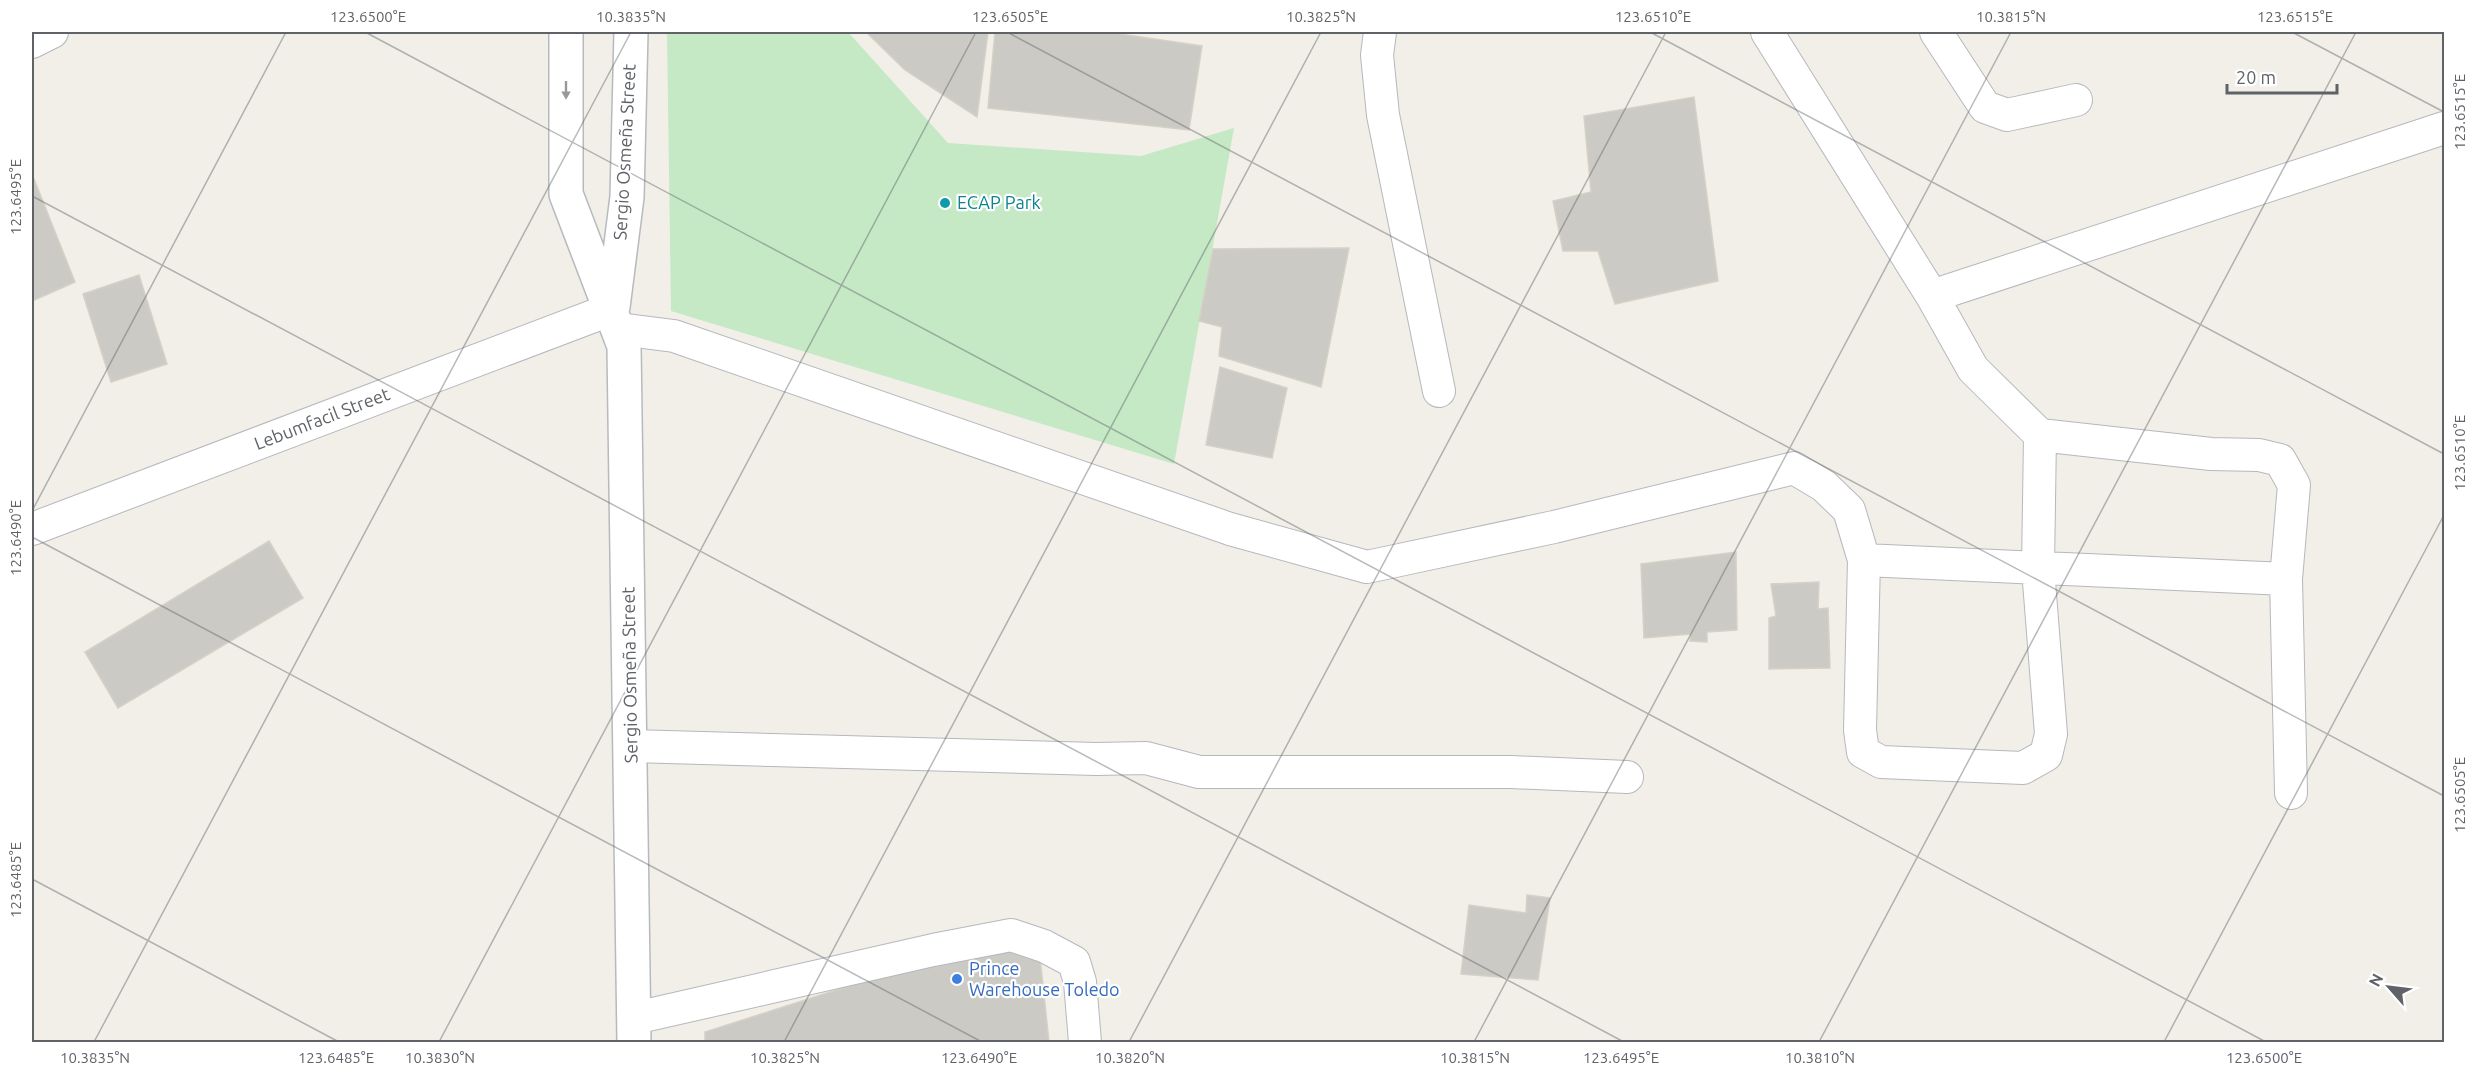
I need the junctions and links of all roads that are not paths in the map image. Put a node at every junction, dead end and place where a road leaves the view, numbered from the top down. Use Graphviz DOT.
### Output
graph roads {
  1 [pos="52,32"];
  2 [pos="566,32"];
  3 [pos="631,32"];
  4 [pos="1380,32"];
  5 [pos="1767,32"];
  6 [pos="1936,32"];
  7 [pos="32,42"];
  8 [pos="2076,100"];
  9 [pos="2445,128"];
  10 [pos="1932,296"];
  11 [pos="616,319"];
  12 [pos="1439,391"];
  13 [pos="2040,435"];
  14 [pos="32,529"];
  15 [pos="1864,560"];
  16 [pos="2038,569"];
  17 [pos="2286,579"];
  18 [pos="631,746"];
  19 [pos="1627,777"];
  20 [pos="2291,794"];
  21 [pos="634,1030"];
  22 [pos="1085,1042"];
  1 -- 7 [label="street"];
  2 -- 11 [label="main road, Sergio Osmeña Street, one-way"];
  3 -- 11 [label="main road, Sergio Osmeña Street"];
  4 -- 12 [label="street"];
  5 -- 10 [label="street"];
  6 -- 8 [label="street"];
  9 -- 10 [label="street"];
  10 -- 13 [label="street"];
  11 -- 14 [label="street, Lebumfacil Street"];
  11 -- 15 [label="street"];
  11 -- 18 [label="main road, Sergio Osmeña Street"];
  13 -- 16 [label="street"];
  13 -- 17 [label="street"];
  15 -- 16 [label="street"];
  15 -- 16 [label="street"];
  16 -- 17 [label="street"];
  17 -- 20 [label="street"];
  18 -- 19 [label="street"];
  18 -- 21 [label="main road, Sergio Osmeña Street"];
  21 -- 22 [label="street"];
}
